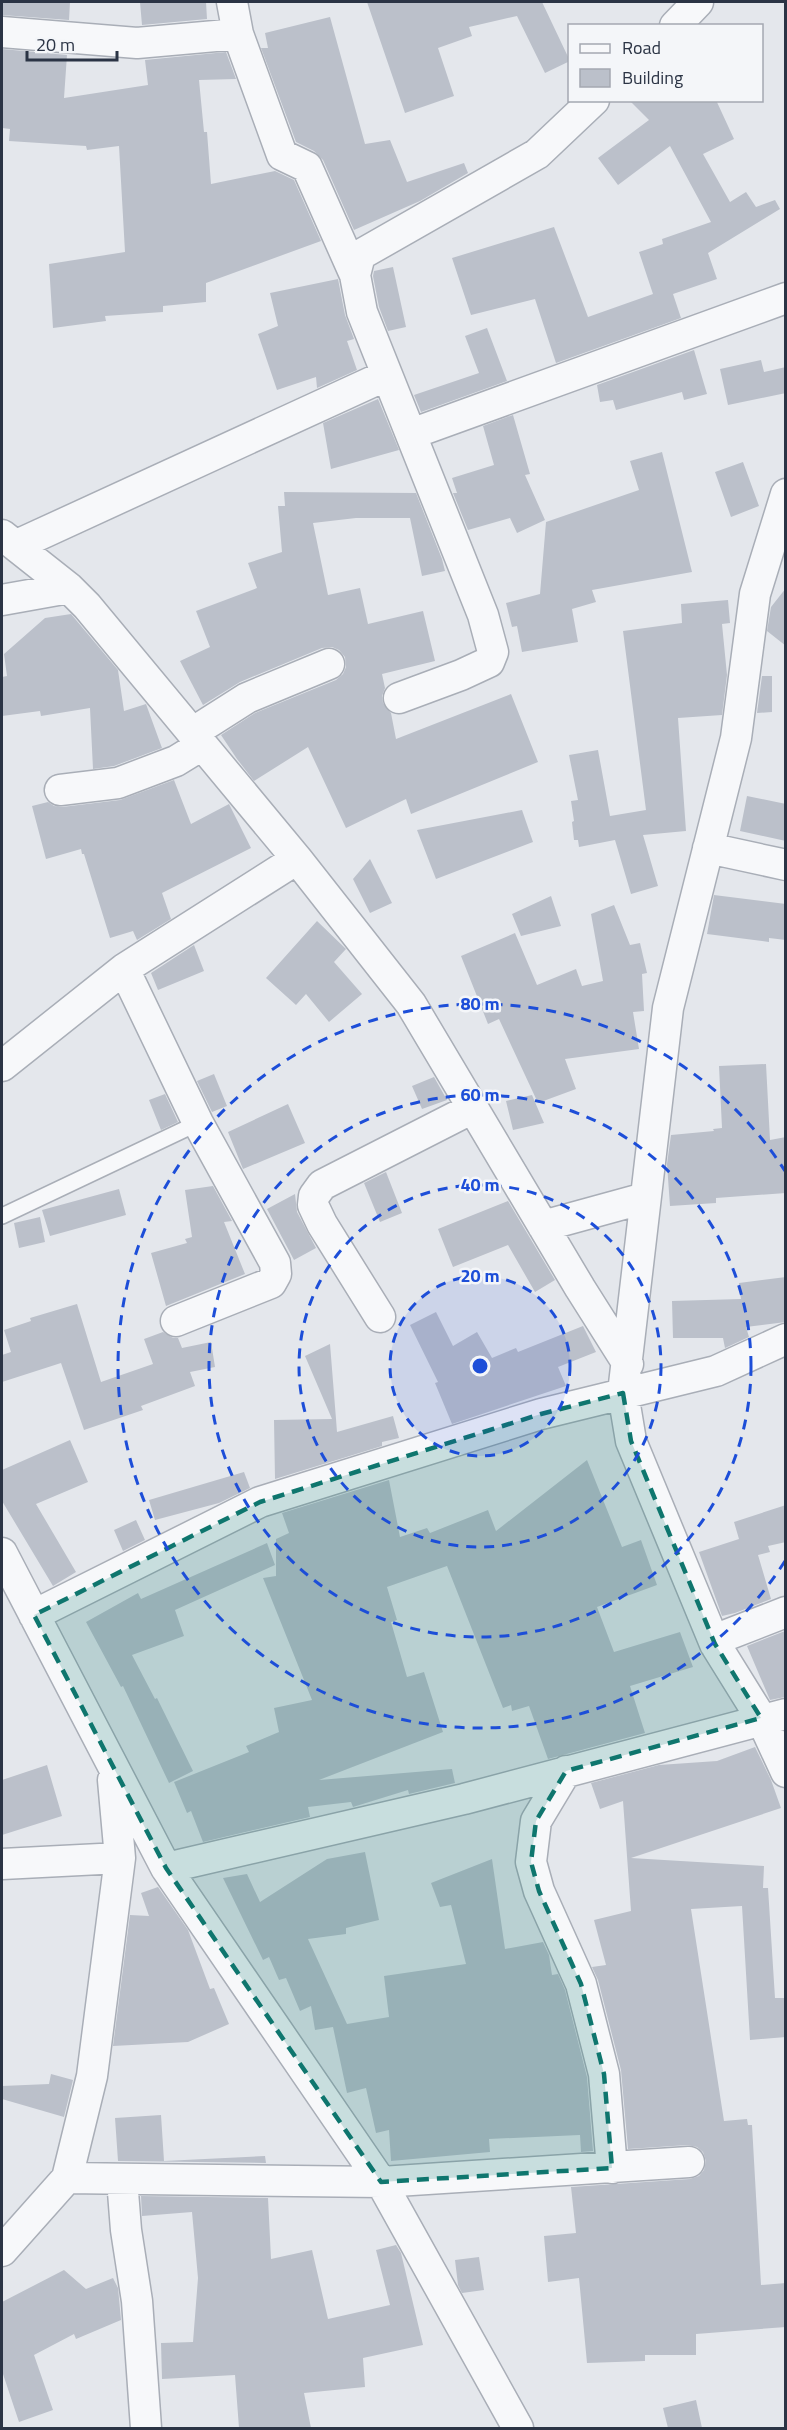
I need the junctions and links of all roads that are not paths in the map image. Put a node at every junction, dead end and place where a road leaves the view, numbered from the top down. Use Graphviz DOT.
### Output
graph roads {
  1 [pos="232,2"];
  2 [pos="698,2"];
  3 [pos="677,24"];
  4 [pos="2,32"];
  5 [pos="238,34"];
  6 [pos="592,102"];
  7 [pos="355,275"];
  8 [pos="786,298"];
  9 [pos="387,375"];
  10 [pos="411,434"];
  11 [pos="786,494"];
  12 [pos="9,540"];
  13 [pos="69,588"];
  14 [pos="2,600"];
  15 [pos="329,664"];
  16 [pos="399,698"];
  17 [pos="197,739"];
  18 [pos="60,790"];
  19 [pos="708,848"];
  20 [pos="297,859"];
  21 [pos="786,865"];
  22 [pos="124,969"];
  23 [pos="2,1066"];
  24 [pos="473,1108"];
  25 [pos="198,1123"];
  26 [pos="645,1198"];
  27 [pos="2,1216"];
  28 [pos="543,1226"];
  29 [pos="381,1317"];
  30 [pos="176,1321"];
  31 [pos="786,1339"];
  32 [pos="628,1364"];
  33 [pos="624,1393"];
  34 [pos="4,1562"];
  35 [pos="786,1612"];
  36 [pos="34,1615"];
  37 [pos="715,1644"];
  38 [pos="773,1716"];
  39 [pos="112,1765"];
  40 [pos="566,1771"];
  41 [pos="786,1772"];
  42 [pos="120,1858"];
  43 [pos="2,1864"];
  44 [pos="166,1868"];
  45 [pos="689,2162"];
  46 [pos="612,2168"];
  47 [pos="67,2178"];
  48 [pos="122,2179"];
  49 [pos="381,2182"];
  50 [pos="2,2252"];
  51 [pos="146,2428"];
  52 [pos="518,2428"];
  1 -- 5 [label="street"];
  2 -- 3 [label="street"];
  4 -- 5 [label="street"];
  5 -- 7 [label="street"];
  6 -- 7 [label="street"];
  7 -- 9 [label="street"];
  8 -- 10 [label="street"];
  9 -- 10 [label="street"];
  9 -- 12 [label="street"];
  10 -- 16 [label="street"];
  11 -- 19 [label="street"];
  12 -- 13 [label="street"];
  13 -- 14 [label="street"];
  13 -- 17 [label="street"];
  15 -- 17 [label="street"];
  17 -- 18 [label="street"];
  17 -- 20 [label="street"];
  19 -- 21 [label="street"];
  19 -- 26 [label="street"];
  20 -- 22 [label="street"];
  20 -- 24 [label="street"];
  22 -- 23 [label="street"];
  22 -- 25 [label="street"];
  24 -- 28 [label="street"];
  24 -- 29 [label="street"];
  25 -- 27 [label="lane"];
  25 -- 30 [label="street"];
  26 -- 28 [label="street"];
  26 -- 32 [label="street"];
  28 -- 32 [label="street"];
  31 -- 33 [label="street"];
  32 -- 33 [label="street"];
  33 -- 36 [label="street"];
  33 -- 37 [label="street"];
  34 -- 36 [label="street"];
  35 -- 37 [label="street"];
  36 -- 39 [label="street"];
  37 -- 38 [label="street"];
  38 -- 40 [label="street"];
  38 -- 41 [label="street"];
  39 -- 42 [label="street"];
  39 -- 44 [label="street"];
  40 -- 44 [label="street"];
  40 -- 46 [label="street"];
  42 -- 43 [label="street"];
  42 -- 47 [label="street"];
  44 -- 49 [label="street"];
  45 -- 46 [label="street"];
  46 -- 49 [label="street"];
  47 -- 48 [label="street"];
  47 -- 50 [label="street"];
  48 -- 49 [label="street"];
  48 -- 51 [label="street"];
  49 -- 52 [label="street"];
}
